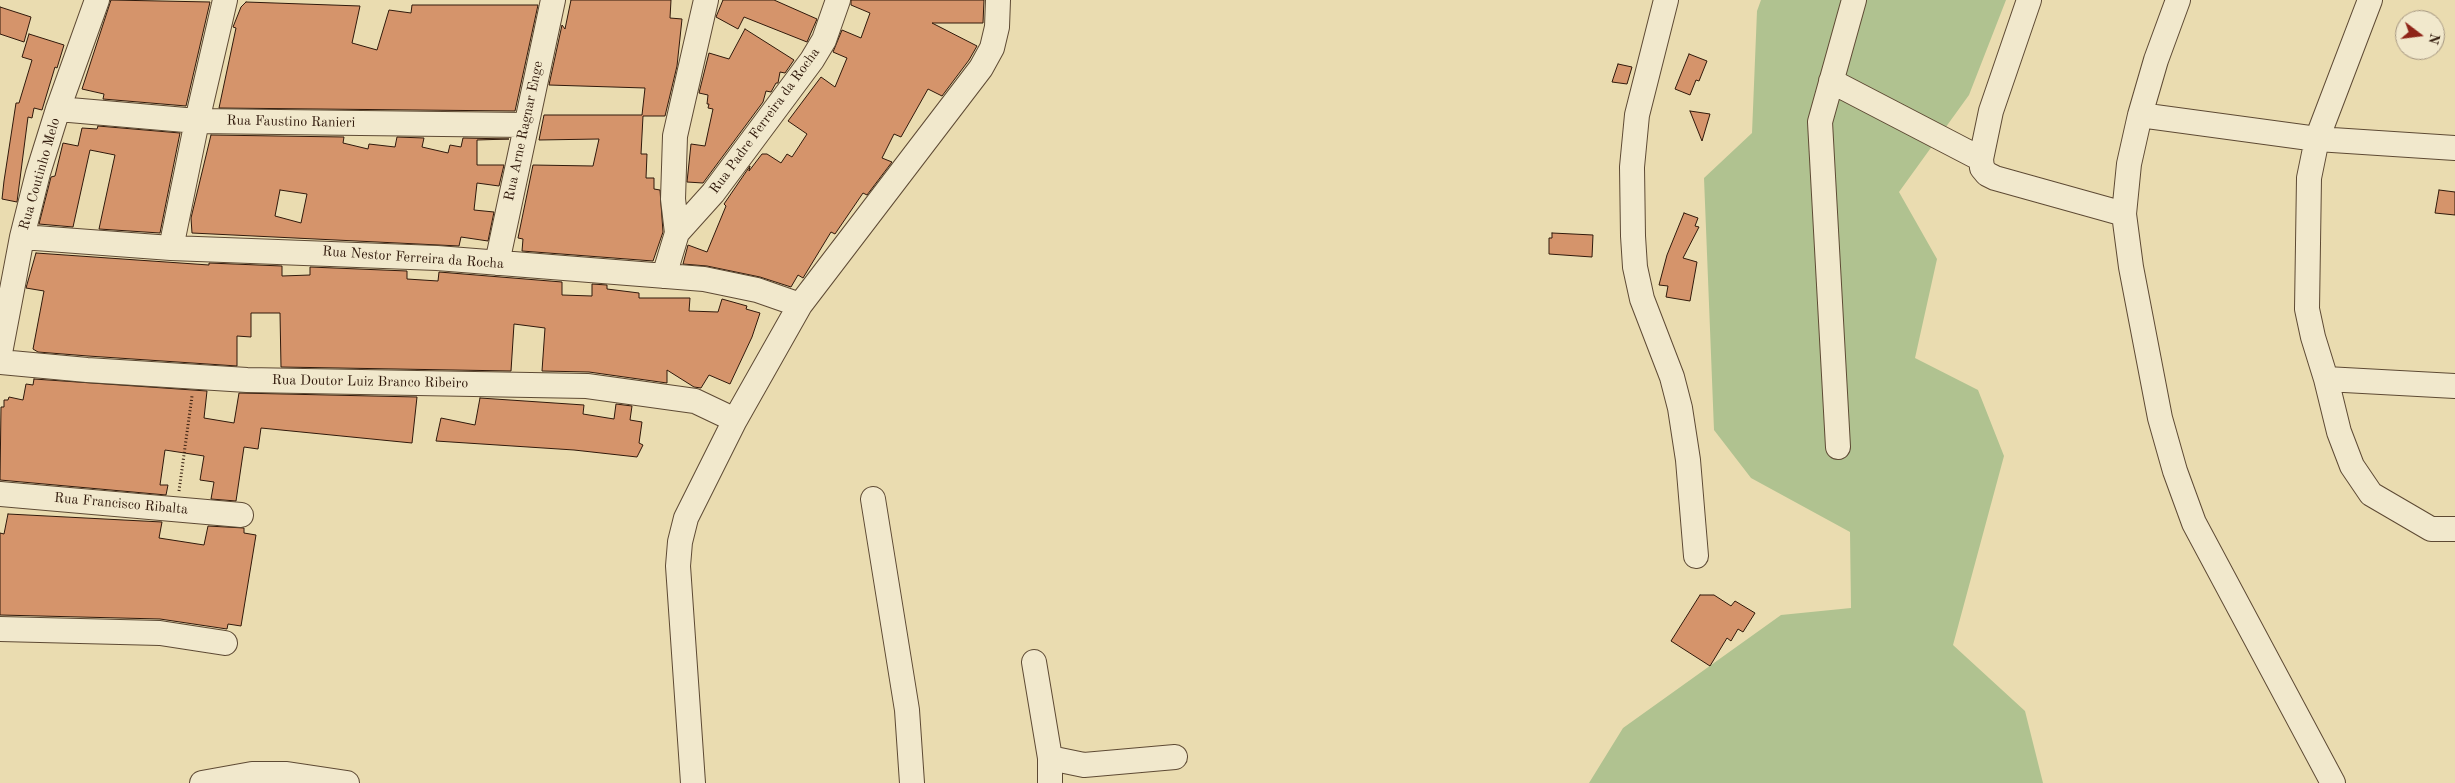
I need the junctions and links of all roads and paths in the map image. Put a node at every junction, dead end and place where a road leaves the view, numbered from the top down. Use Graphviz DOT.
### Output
graph roads {
  1 [pos="97,0"];
  2 [pos="225,0"];
  3 [pos="553,0"];
  4 [pos="706,0"];
  5 [pos="838,0"];
  6 [pos="998,0"];
  7 [pos="1666,0"];
  8 [pos="1854,0"];
  9 [pos="2029,0"];
  10 [pos="2178,0"];
  11 [pos="2370,0"];
  12 [pos="1831,81"];
  13 [pos="58,109"];
  14 [pos="2140,116"];
  15 [pos="196,121"];
  16 [pos="525,125"];
  17 [pos="2316,139"];
  18 [pos="2455,148"];
  19 [pos="1981,159"];
  20 [pos="2124,214"];
  21 [pos="677,233"];
  22 [pos="22,238"];
  23 [pos="171,248"];
  24 [pos="497,263"];
  25 [pos="664,276"];
  26 [pos="800,305"];
  27 [pos="0,352"];
  28 [pos="0,362"];
  29 [pos="194,378"];
  30 [pos="2326,379"];
  31 [pos="2455,386"];
  32 [pos="735,420"];
  33 [pos="1838,448"];
  34 [pos="0,494"];
  35 [pos="873,499"];
  36 [pos="177,509"];
  37 [pos="241,515"];
  38 [pos="2455,529"];
  39 [pos="1696,556"];
  40 [pos="0,629"];
  41 [pos="225,643"];
  42 [pos="1034,662"];
  43 [pos="1175,757"];
  44 [pos="1050,758"];
  45 [pos="202,783"];
  46 [pos="347,783"];
  47 [pos="693,783"];
  48 [pos="912,783"];
  49 [pos="1050,783"];
  50 [pos="2333,783"];
  1 -- 13 [label="street, Rua Coutinho Melo"];
  2 -- 15 [label="street"];
  3 -- 16 [label="street, Rua Arne Ragnar Enge"];
  4 -- 21 [label="street, Rua Padre Ferreira da Rocha"];
  5 -- 21 [label="street, Rua Padre Ferreira da Rocha"];
  6 -- 26 [label="street"];
  7 -- 39 [label="street"];
  8 -- 12 [label="street"];
  9 -- 19 [label="street"];
  10 -- 14 [label="street"];
  11 -- 17 [label="street"];
  12 -- 19 [label="street"];
  12 -- 33 [label="street"];
  13 -- 15 [label="street, Rua Faustino Ranieri"];
  13 -- 22 [label="street, Rua Coutinho Melo"];
  14 -- 17 [label="street"];
  14 -- 20 [label="street"];
  15 -- 16 [label="street, Rua Faustino Ranieri"];
  15 -- 23 [label="street"];
  16 -- 24 [label="street, Rua Arne Ragnar Enge"];
  17 -- 18 [label="street"];
  17 -- 30 [label="street"];
  19 -- 20 [label="street"];
  20 -- 50 [label="street"];
  21 -- 25 [label="street, Rua Padre Ferreira da Rocha"];
  22 -- 23 [label="street, Rua Nestor Ferreira da Rocha"];
  22 -- 27 [label="street, Rua Coutinho Melo"];
  23 -- 24 [label="street, Rua Nestor Ferreira da Rocha"];
  24 -- 25 [label="street, Rua Nestor Ferreira da Rocha"];
  25 -- 26 [label="street, Rua Nestor Ferreira da Rocha"];
  26 -- 32 [label="street"];
  28 -- 29 [label="street, Rua Doutor Luiz Branco Ribeiro"];
  29 -- 32 [label="street, Rua Doutor Luiz Branco Ribeiro"];
  29 -- 36 [label="path"];
  30 -- 31 [label="street"];
  30 -- 38 [label="street"];
  32 -- 47 [label="street"];
  34 -- 36 [label="street, Rua Francisco Ribalta"];
  35 -- 48 [label="street"];
  36 -- 37 [label="street, Rua Francisco Ribalta"];
  40 -- 41 [label="street"];
  42 -- 44 [label="street"];
  43 -- 44 [label="street"];
  44 -- 49 [label="street"];
  45 -- 46 [label="street"];
}
